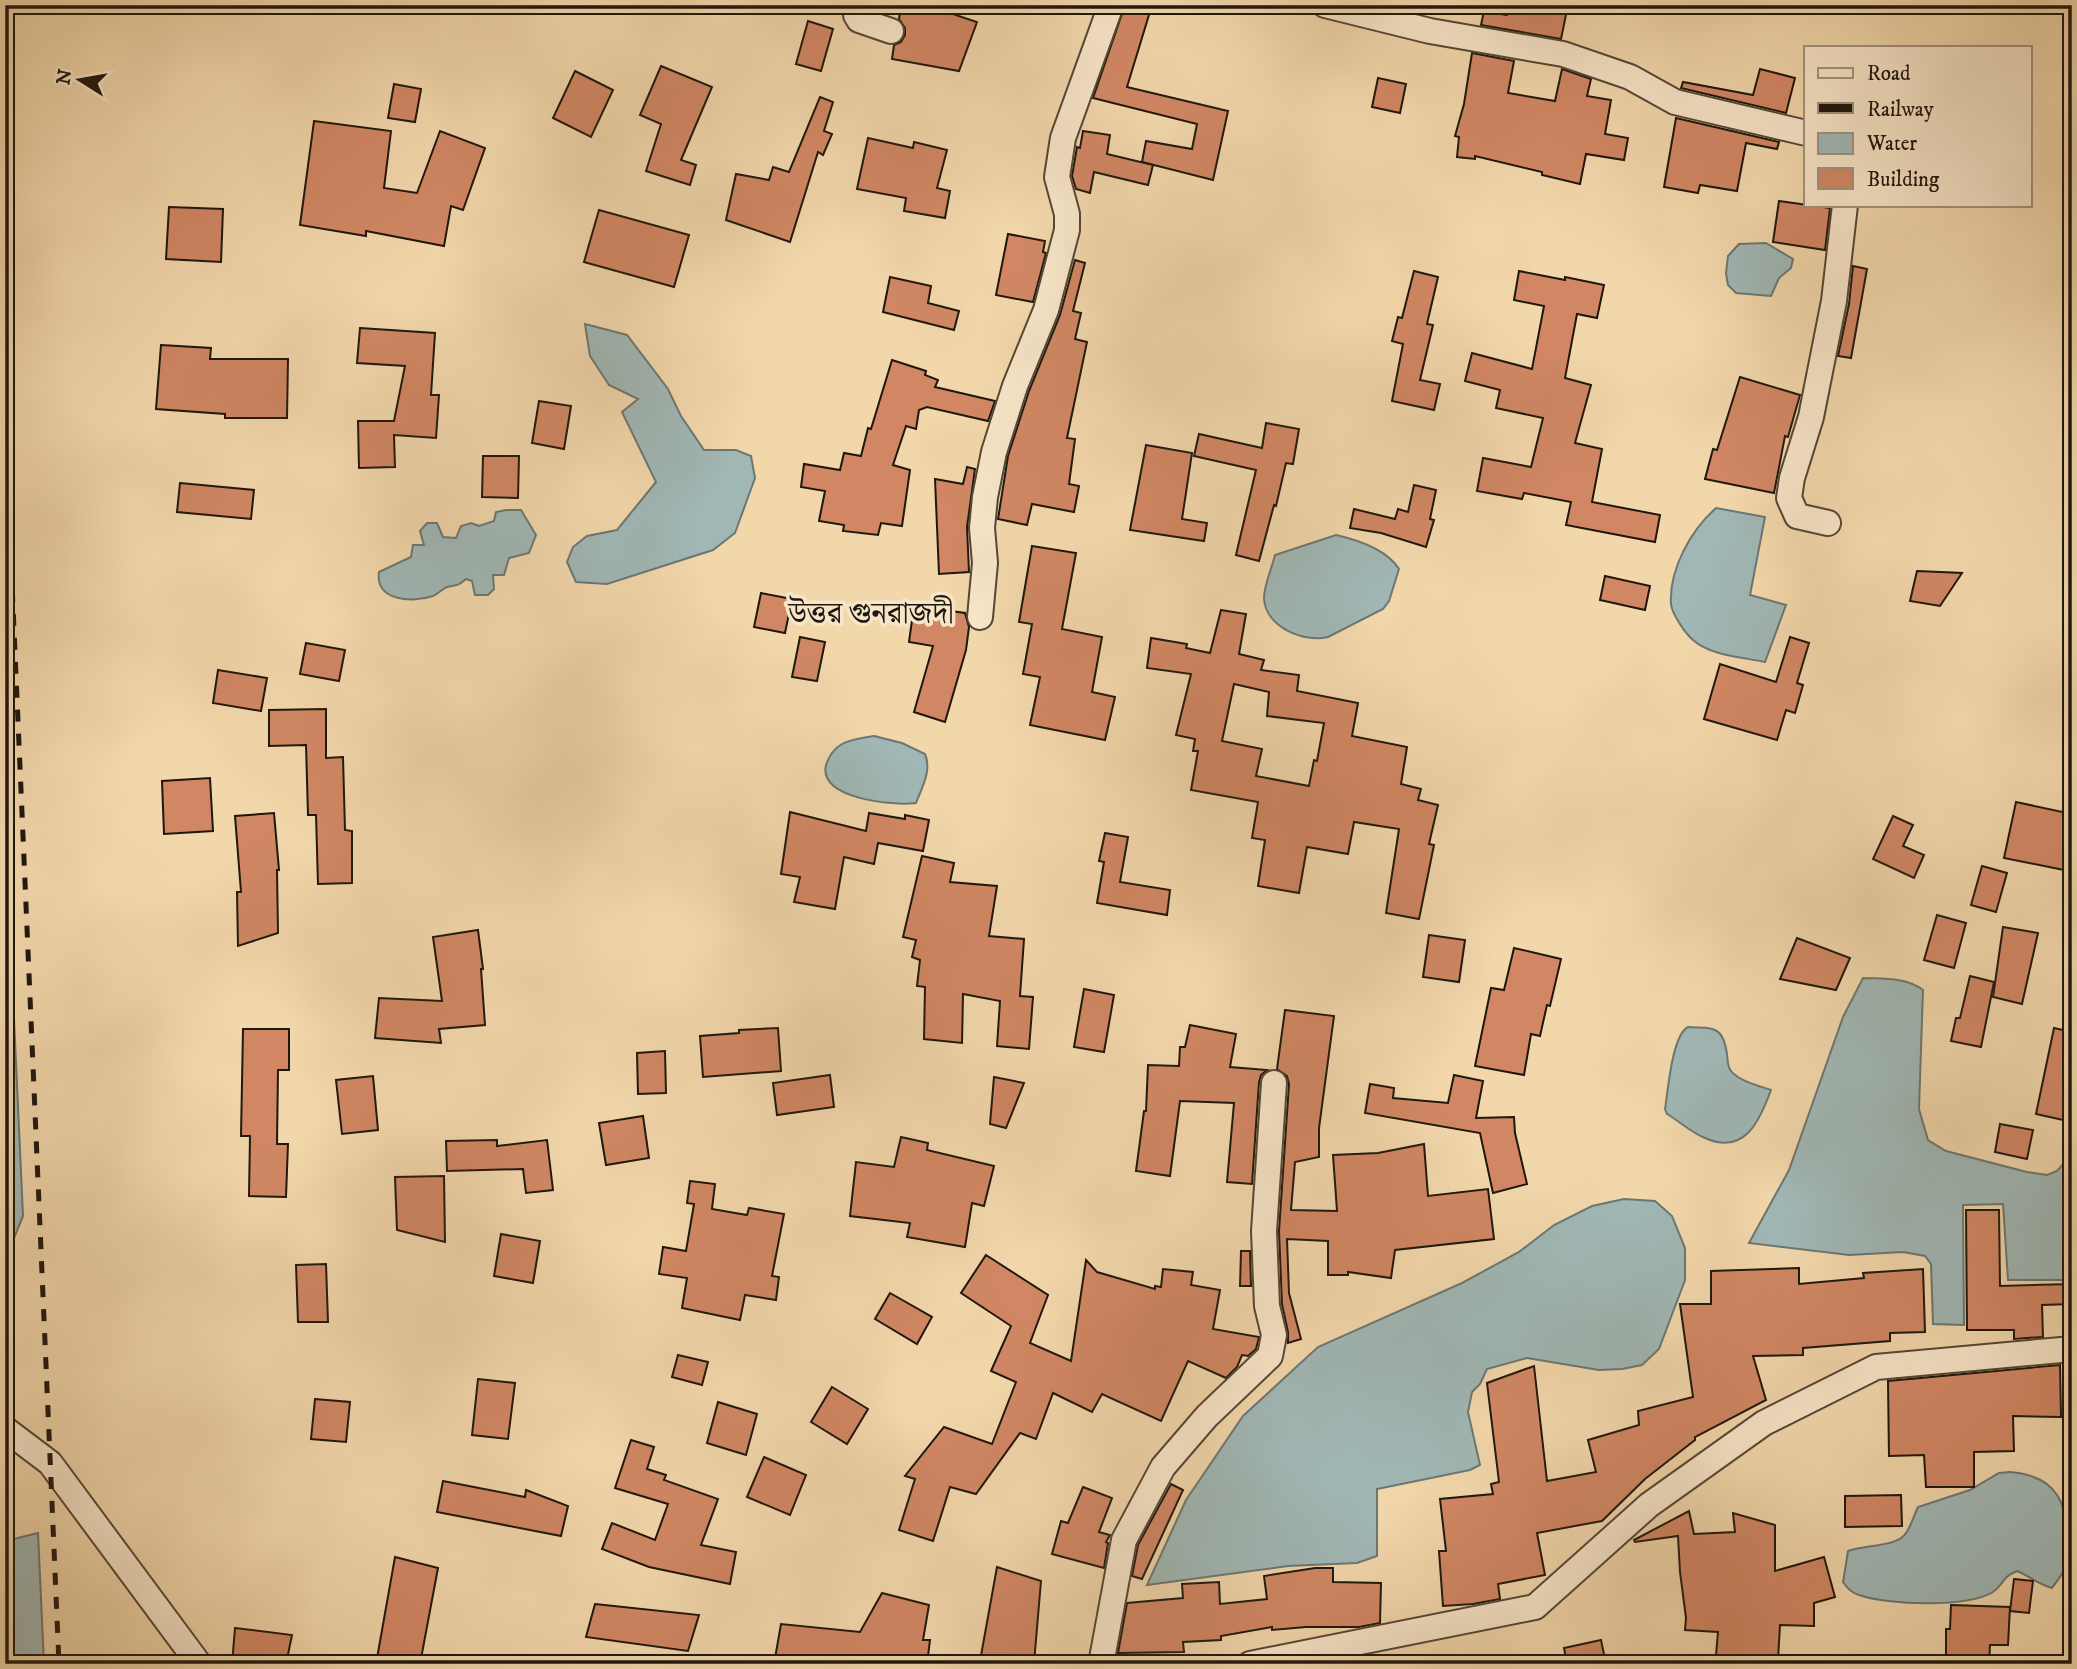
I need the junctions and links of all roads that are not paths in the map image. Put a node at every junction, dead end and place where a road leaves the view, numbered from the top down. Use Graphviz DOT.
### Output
graph roads {
  1 [pos="858,5"];
  2 [pos="1111,5"];
  3 [pos="1325,5"];
  4 [pos="891,31"];
  5 [pos="1804,133"];
  6 [pos="1844,206"];
  7 [pos="1828,523"];
  8 [pos="980,617"];
  9 [pos="1274,1083"];
  10 [pos="2072,1349"];
  11 [pos="5,1429"];
  12 [pos="199,1664"];
  13 [pos="1101,1664"];
  14 [pos="1250,1664"];
  1 -- 4 [label="street"];
  2 -- 8 [label="street"];
  3 -- 5 [label="street"];
  6 -- 7 [label="street"];
  9 -- 13 [label="street"];
  10 -- 14 [label="street"];
  11 -- 12 [label="street"];
}
